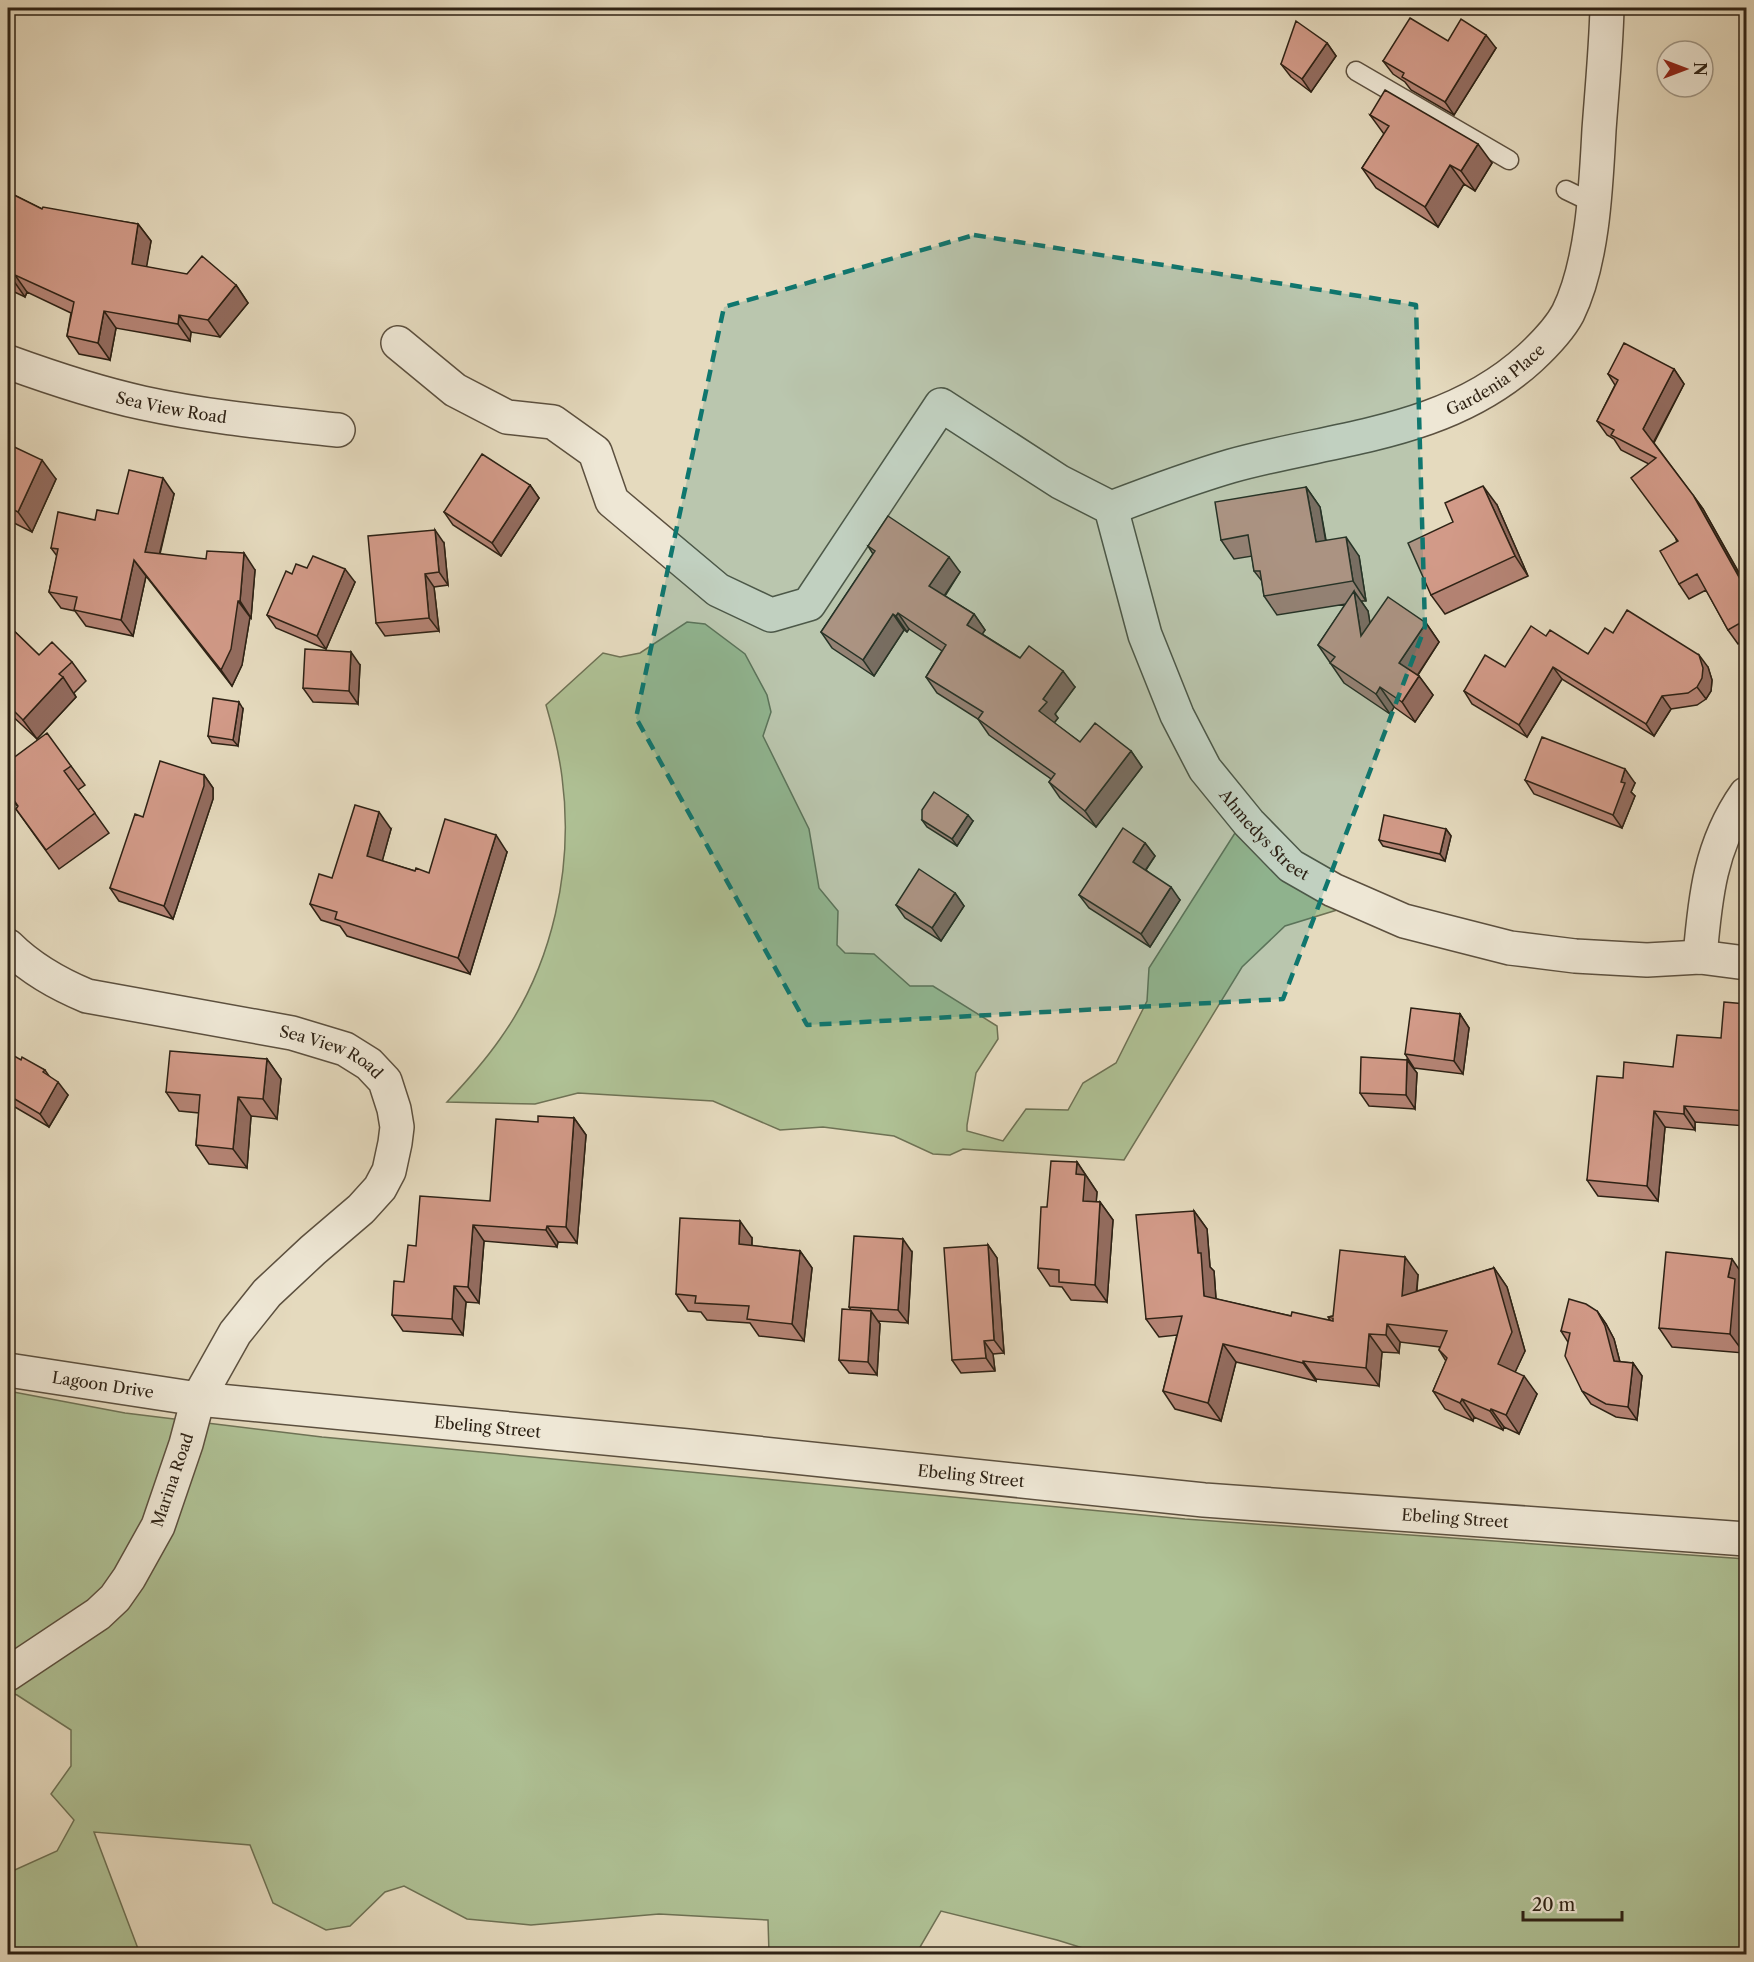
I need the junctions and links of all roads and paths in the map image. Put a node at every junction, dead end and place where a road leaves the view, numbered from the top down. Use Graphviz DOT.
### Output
graph roads {
  1 [pos="1607,8"];
  2 [pos="1356,71"];
  3 [pos="1509,160"];
  4 [pos="398,343"];
  5 [pos="8,362"];
  6 [pos="338,430"];
  7 [pos="1110,508"];
  8 [pos="1746,794"];
  9 [pos="8,946"];
  10 [pos="1700,957"];
  11 [pos="1746,963"];
  12 [pos="8,1371"];
  13 [pos="198,1399"];
  14 [pos="1746,1539"];
  15 [pos="8,1674"];
  1 -- 7 [label="street, Gardenia Place"];
  2 -- 3 [label="lane"];
  4 -- 7 [label="street"];
  5 -- 6 [label="street, Sea View Road"];
  7 -- 10 [label="street, Ahmedys Street"];
  8 -- 10 [label="street"];
  9 -- 13 [label="street, Sea View Road"];
  10 -- 11 [label="street, Ahmedys Street"];
  12 -- 13 [label="street, Lagoon Drive"];
  13 -- 14 [label="street, Ebeling Street"];
  13 -- 15 [label="street, Marina Road"];
}
